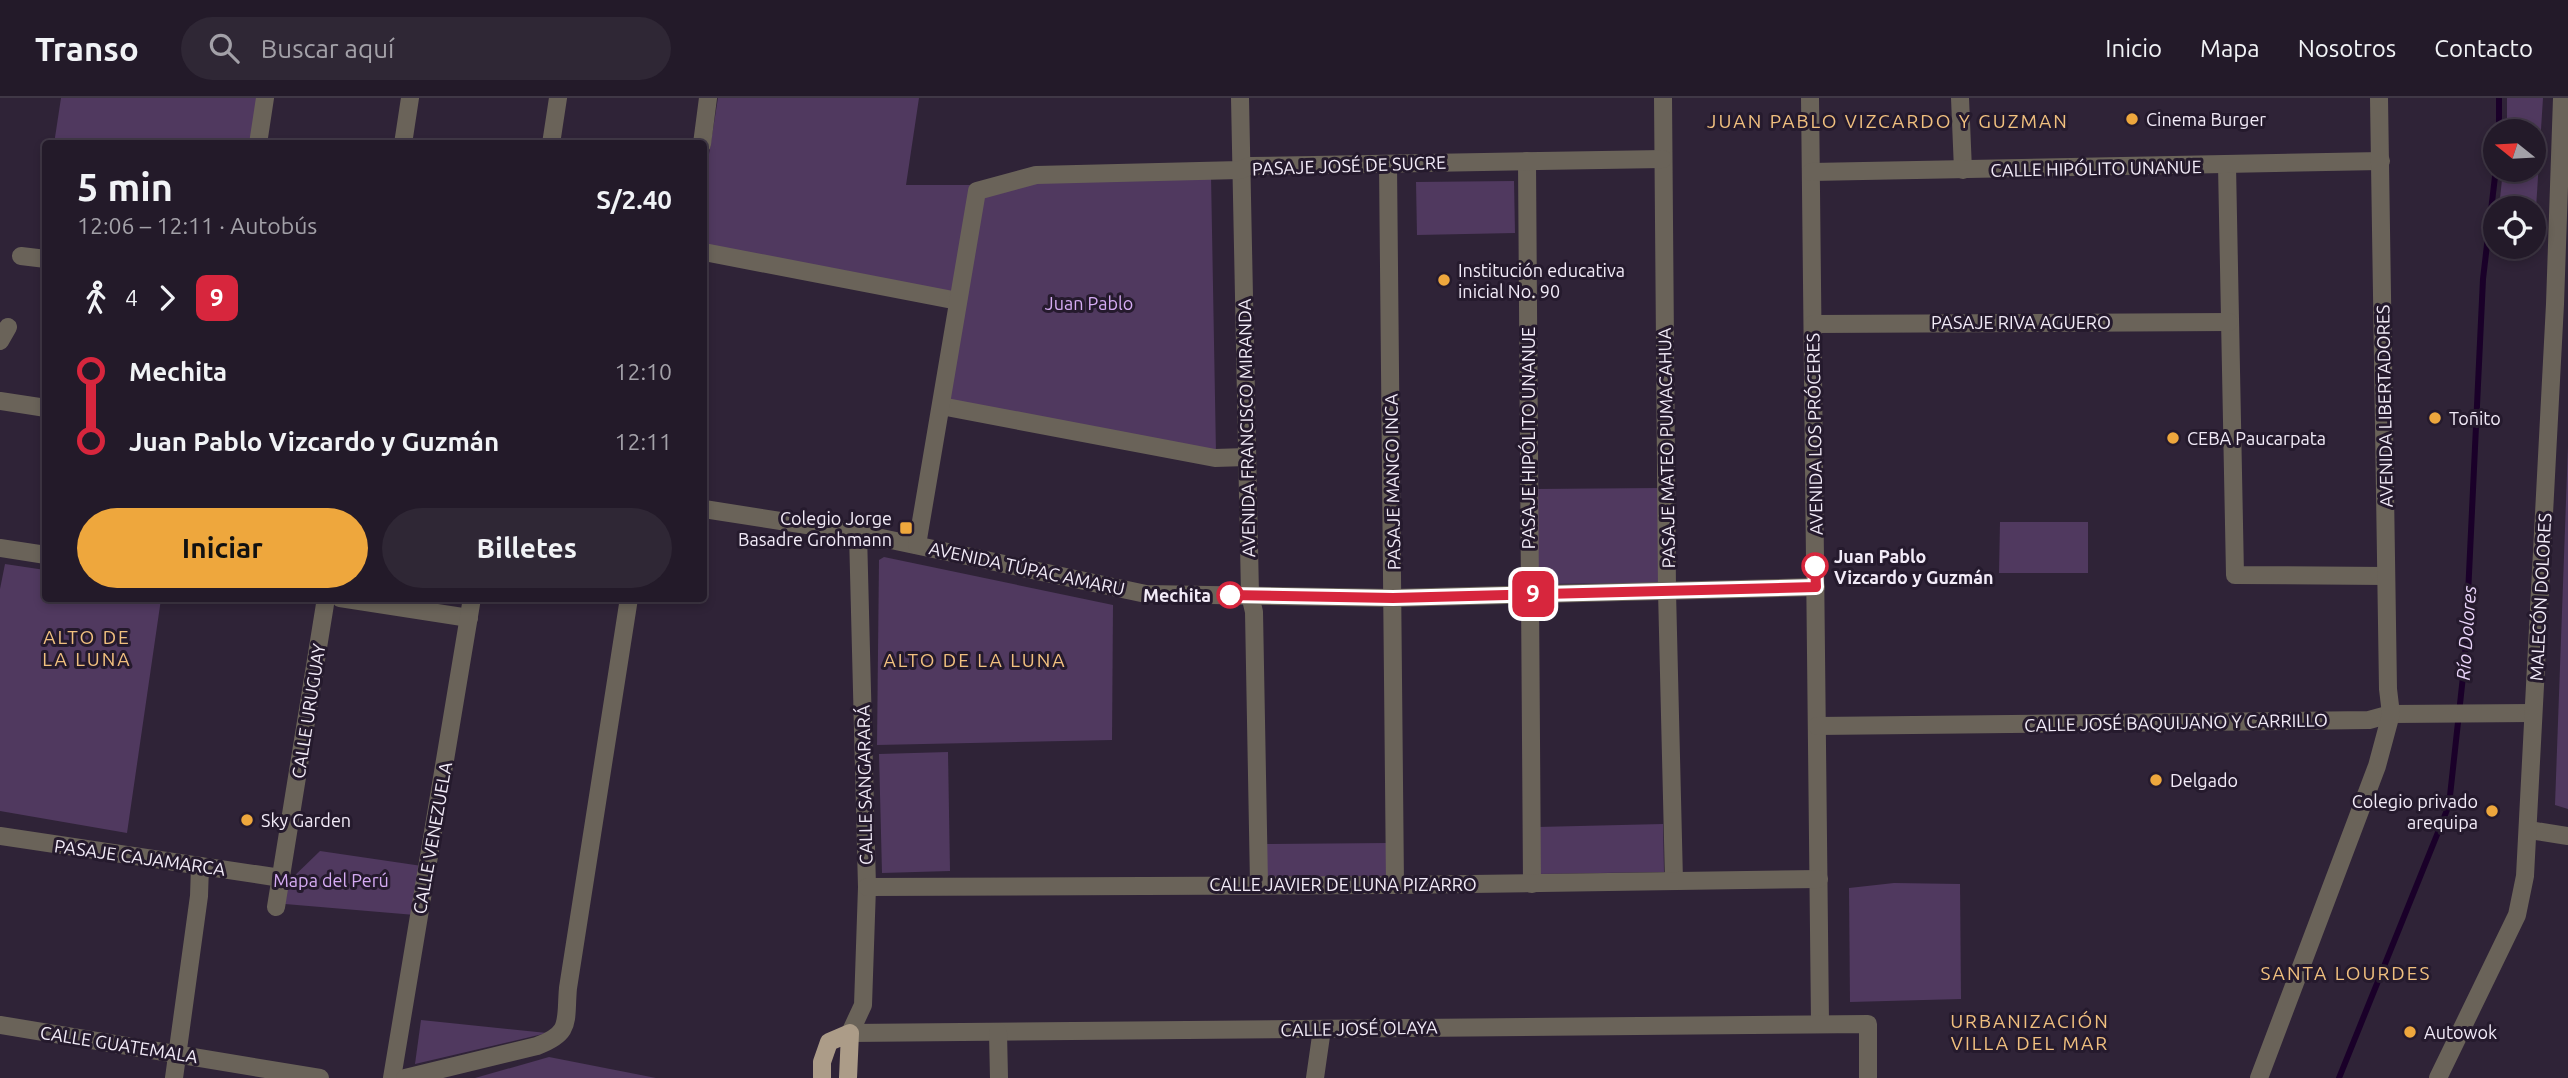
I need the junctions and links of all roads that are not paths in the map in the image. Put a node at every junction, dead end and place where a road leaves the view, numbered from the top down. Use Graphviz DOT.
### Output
graph roads {
  1 [pos="264,98"];
  2 [pos="410,98"];
  3 [pos="558,98"];
  4 [pos="708,98"];
  5 [pos="1240,98"];
  6 [pos="1663,98"];
  7 [pos="1810,98"];
  8 [pos="1961,98"];
  9 [pos="2379,98"];
  10 [pos="2564,108"];
  11 [pos="259,140"];
  12 [pos="404,140"];
  13 [pos="552,140"];
  14 [pos="703,140"];
  15 [pos="1662,159"];
  16 [pos="1527,161"];
  17 [pos="2381,161"];
  18 [pos="1388,164"];
  19 [pos="2227,166"];
  20 [pos="1240,170"];
  21 [pos="1963,170"];
  22 [pos="1811,172"];
  23 [pos="707,253"];
  24 [pos="21,256"];
  25 [pos="42,259"];
  26 [pos="957,301"];
  27 [pos="2561,304"];
  28 [pos="2229,322"];
  29 [pos="1813,324"];
  30 [pos="0,401"];
  31 [pos="941,406"];
  32 [pos="42,407"];
  33 [pos="1246,457"];
  34 [pos="707,509"];
  35 [pos="858,533"];
  36 [pos="917,545"];
  37 [pos="0,548"];
  38 [pos="42,554"];
  39 [pos="2386,576"];
  40 [pos="1816,587"];
  41 [pos="1667,591"];
  42 [pos="1528,594"];
  43 [pos="1250,595"];
  44 [pos="1393,598"];
  45 [pos="325,602"];
  46 [pos="366,602"];
  47 [pos="471,602"];
  48 [pos="628,602"];
  49 [pos="469,618"];
  50 [pos="2533,713"];
  51 [pos="2391,714"];
  52 [pos="1817,726"];
  53 [pos="2529,830"];
  54 [pos="0,836"];
  55 [pos="2568,836"];
  56 [pos="200,866"];
  57 [pos="281,878"];
  58 [pos="1819,879"];
  59 [pos="1674,881"];
  60 [pos="1259,884"];
  61 [pos="1532,884"];
  62 [pos="1395,885"];
  63 [pos="867,887"];
  64 [pos="276,906"];
  65 [pos="1821,1023"];
  66 [pos="0,1025"];
  67 [pos="1322,1029"];
  68 [pos="998,1032"];
  69 [pos="850,1033"];
  70 [pos="178,1053"];
  71 [pos="174,1078"];
  72 [pos="320,1078"];
  73 [pos="392,1078"];
  74 [pos="405,1078"];
  75 [pos="822,1078"];
  76 [pos="848,1078"];
  77 [pos="999,1078"];
  78 [pos="1315,1078"];
  79 [pos="1868,1078"];
  80 [pos="2259,1078"];
  81 [pos="2438,1078"];
  1 -- 11 [label="street"];
  2 -- 12 [label="street"];
  3 -- 13 [label="street"];
  4 -- 14 [label="street"];
  5 -- 20 [label="street, AVENIDA FRANCISCO MIRANDA"];
  6 -- 15 [label="street, PASAJE MATEO PUMACAHUA"];
  7 -- 22 [label="street, AVENIDA LOS PRÓCERES"];
  8 -- 21 [label="street"];
  9 -- 17 [label="street, AVENIDA LIBERTADORES"];
  10 -- 27 [label="street, MALECÓN DOLORES"];
  15 -- 16 [label="street, PASAJE JOSÉ DE SUCRE"];
  15 -- 41 [label="street, PASAJE MATEO PUMACAHUA"];
  16 -- 18 [label="street, PASAJE JOSÉ DE SUCRE"];
  16 -- 42 [label="street, PASAJE HIPÓLITO UNANUE"];
  17 -- 19 [label="street, CALLE HIPÓLITO UNANUE"];
  17 -- 39 [label="street, AVENIDA LIBERTADORES"];
  18 -- 20 [label="street, PASAJE JOSÉ DE SUCRE"];
  18 -- 44 [label="street, PASAJE MANCO INCA"];
  19 -- 21 [label="street, CALLE HIPÓLITO UNANUE"];
  19 -- 28 [label="street"];
  20 -- 26 [label="street, PASAJE JOSÉ DE SUCRE"];
  20 -- 33 [label="street, AVENIDA FRANCISCO MIRANDA"];
  21 -- 22 [label="street, CALLE HIPÓLITO UNANUE"];
  22 -- 29 [label="street, AVENIDA LOS PRÓCERES"];
  23 -- 26 [label="street"];
  24 -- 25 [label="street"];
  26 -- 31 [label="street"];
  27 -- 50 [label="street, MALECÓN DOLORES"];
  28 -- 29 [label="street, PASAJE RIVA AGUERO"];
  28 -- 39 [label="street"];
  29 -- 40 [label="street, AVENIDA LOS PRÓCERES"];
  30 -- 32 [label="street"];
  31 -- 33 [label="street"];
  31 -- 36 [label="street"];
  33 -- 43 [label="street, AVENIDA FRANCISCO MIRANDA"];
  34 -- 35 [label="street, AVENIDA TÚPAC AMARU"];
  35 -- 36 [label="street, AVENIDA TÚPAC AMARU"];
  35 -- 63 [label="street, CALLE SANGARARÁ"];
  36 -- 43 [label="street, AVENIDA TÚPAC AMARU"];
  37 -- 38 [label="street"];
  39 -- 51 [label="street, AVENIDA LIBERTADORES"];
  40 -- 41 [label="street, AVENIDA TÚPAC AMARU"];
  40 -- 52 [label="street, AVENIDA LOS PRÓCERES"];
  41 -- 42 [label="street, AVENIDA TÚPAC AMARU"];
  41 -- 59 [label="street, PASAJE MATEO PUMACAHUA"];
  42 -- 44 [label="street, AVENIDA TÚPAC AMARU"];
  42 -- 61 [label="street, PASAJE HIPÓLITO UNANUE"];
  43 -- 44 [label="street, AVENIDA TÚPAC AMARU"];
  43 -- 60 [label="street, AVENIDA FRANCISCO MIRANDA"];
  44 -- 62 [label="street, PASAJE MANCO INCA"];
  45 -- 57 [label="street, CALLE URUGUAY"];
  46 -- 49 [label="street"];
  47 -- 49 [label="street, CALLE VENEZUELA"];
  48 -- 74 [label="street"];
  49 -- 73 [label="street, CALLE VENEZUELA"];
  50 -- 51 [label="street, CALLE JOSÉ BAQUIJANO Y CARRILLO"];
  50 -- 53 [label="street, MALECÓN DOLORES"];
  51 -- 52 [label="street, CALLE JOSÉ BAQUIJANO Y CARRILLO"];
  51 -- 80 [label="street"];
  52 -- 58 [label="street, AVENIDA LOS PRÓCERES"];
  53 -- 55 [label="street"];
  53 -- 81 [label="street, MALECÓN DOLORES"];
  54 -- 56 [label="street, PASAJE CAJAMARCA"];
  56 -- 57 [label="street, PASAJE CAJAMARCA"];
  56 -- 70 [label="street"];
  57 -- 64 [label="street, CALLE URUGUAY"];
  58 -- 59 [label="street, CALLE JAVIER DE LUNA PIZARRO"];
  58 -- 65 [label="street, AVENIDA LOS PRÓCERES"];
  59 -- 61 [label="street, CALLE JAVIER DE LUNA PIZARRO"];
  60 -- 62 [label="street, CALLE JAVIER DE LUNA PIZARRO"];
  60 -- 63 [label="street, CALLE JAVIER DE LUNA PIZARRO"];
  61 -- 62 [label="street, CALLE JAVIER DE LUNA PIZARRO"];
  63 -- 69 [label="street, CALLE SANGARARÁ"];
  65 -- 67 [label="street, CALLE JOSÉ OLAYA"];
  65 -- 79 [label="street, CALLE JOSÉ OLAYA"];
  66 -- 70 [label="street, CALLE GUATEMALA"];
  67 -- 68 [label="street, CALLE JOSÉ OLAYA"];
  67 -- 78 [label="street"];
  68 -- 69 [label="street, CALLE JOSÉ OLAYA"];
  68 -- 77 [label="street"];
  69 -- 75 [label="main road"];
  69 -- 76 [label="main road"];
  70 -- 71 [label="street"];
  70 -- 72 [label="street, CALLE GUATEMALA"];
}
